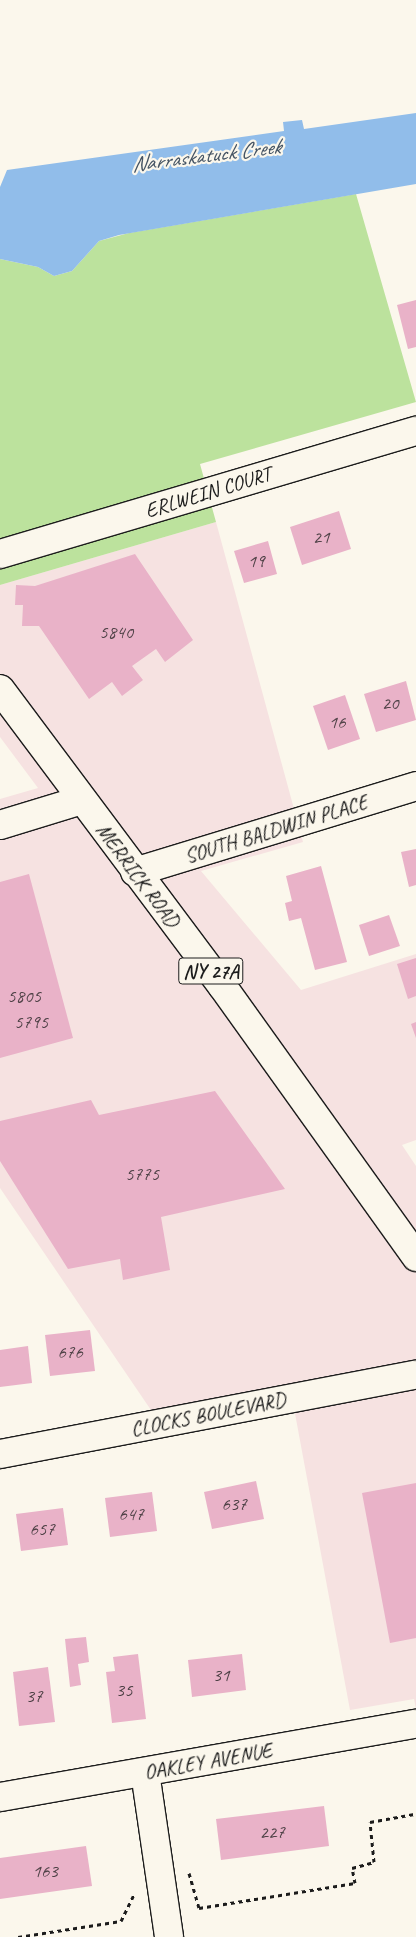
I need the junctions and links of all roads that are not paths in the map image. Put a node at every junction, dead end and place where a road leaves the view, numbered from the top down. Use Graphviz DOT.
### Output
graph roads {
  1 [pos="416,431"];
  2 [pos="0,554"];
  3 [pos="0,689"];
  4 [pos="416,786"];
  5 [pos="82,800"];
  6 [pos="0,824"];
  7 [pos="135,872"];
  8 [pos="416,1257"];
  9 [pos="416,1375"];
  10 [pos="0,1454"];
  11 [pos="416,1724"];
  12 [pos="145,1772"];
  13 [pos="0,1797"];
  14 [pos="169,1937"];
  1 -- 2 [label="street, ERLWEIN COURT"];
  3 -- 5 [label="street, MERRICK ROAD / NY 27A"];
  4 -- 7 [label="street, SOUTH BALDWIN PLACE"];
  5 -- 6 [label="street"];
  5 -- 7 [label="street, MERRICK ROAD / NY 27A"];
  7 -- 8 [label="street, MERRICK ROAD / NY 27A"];
  9 -- 10 [label="street, CLOCKS BOULEVARD"];
  11 -- 12 [label="street, OAKLEY AVENUE"];
  12 -- 13 [label="street, OAKLEY AVENUE"];
  12 -- 14 [label="street"];
}
